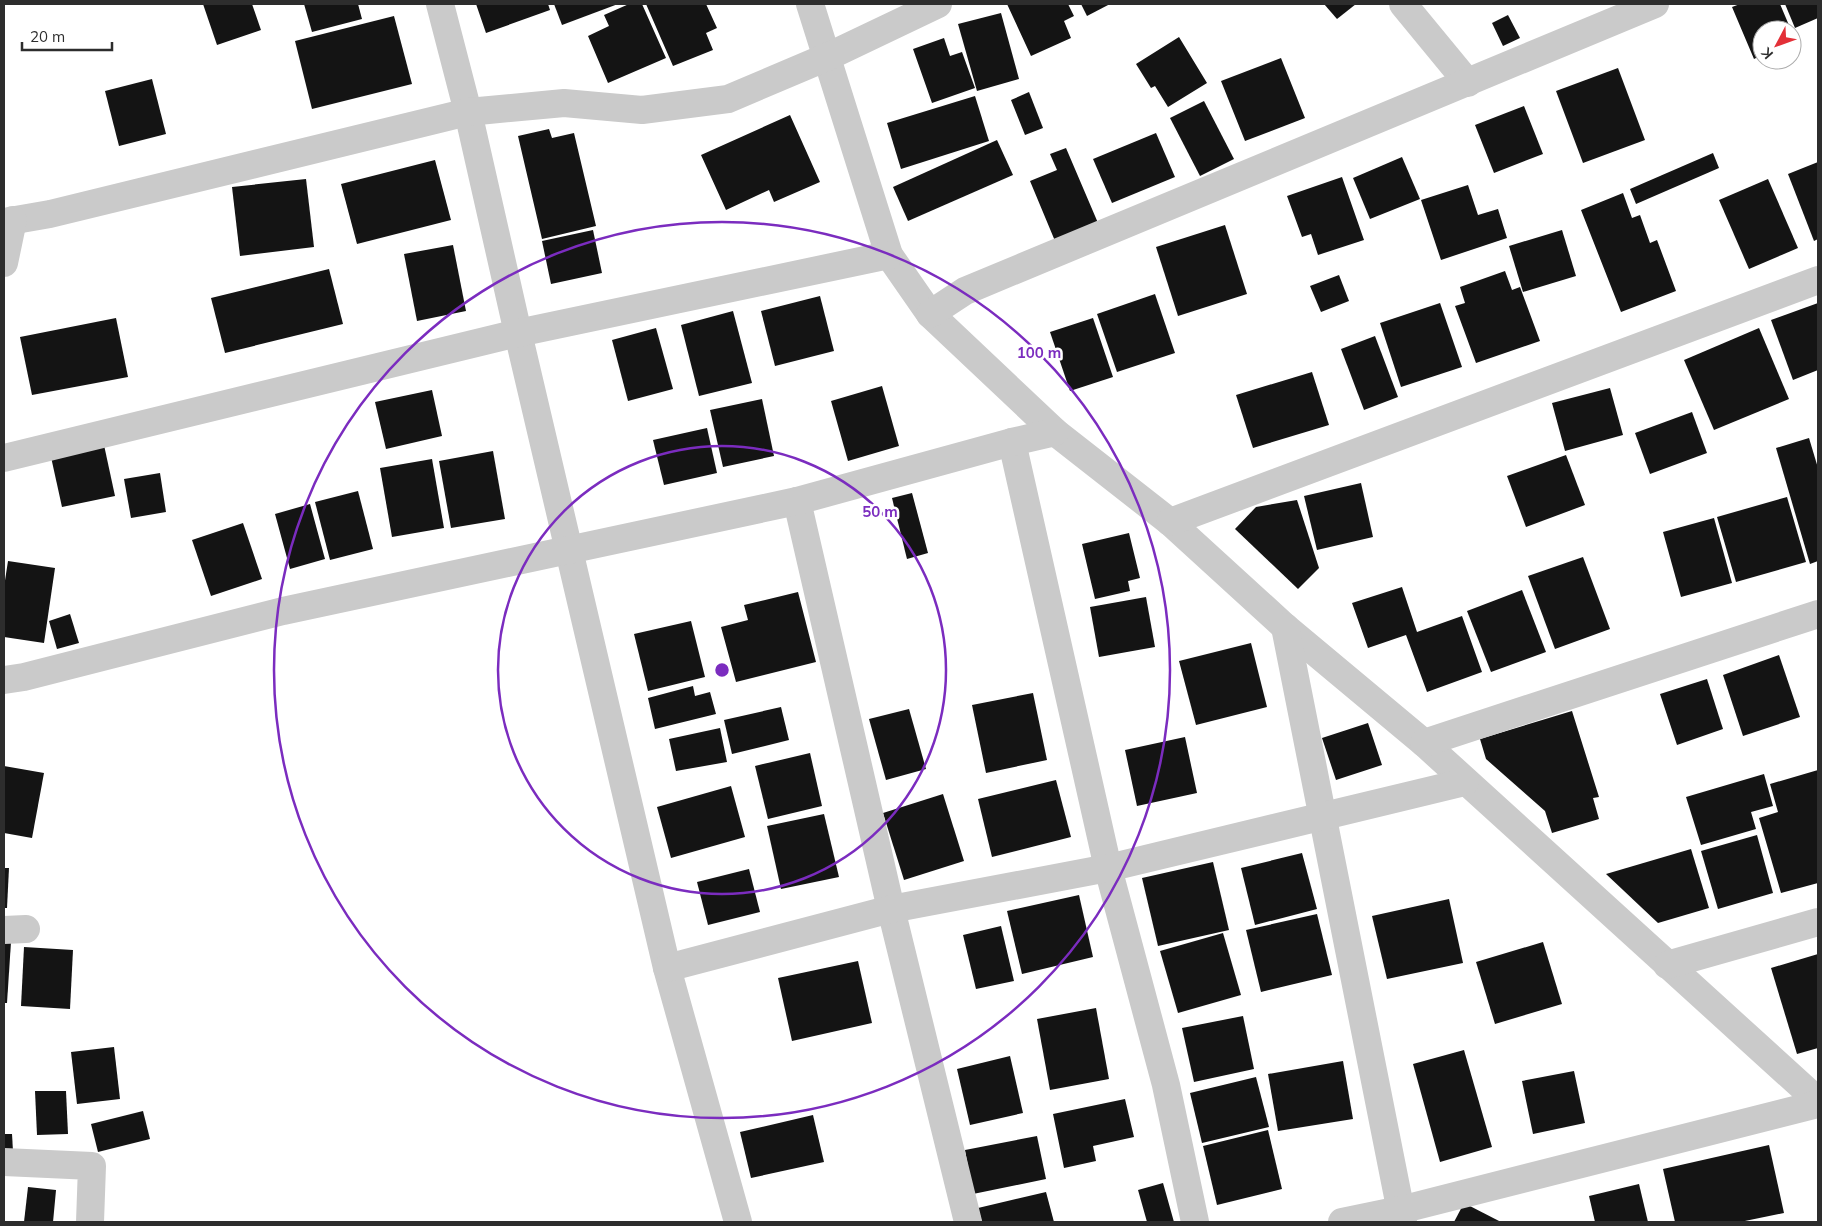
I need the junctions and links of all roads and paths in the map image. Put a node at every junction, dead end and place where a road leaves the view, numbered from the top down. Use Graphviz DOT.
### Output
graph roads {
  1 [pos="440,4"];
  2 [pos="810,4"];
  3 [pos="938,4"];
  4 [pos="1403,4"];
  5 [pos="1655,4"];
  6 [pos="828,57"];
  7 [pos="1468,83"];
  8 [pos="468,112"];
  9 [pos="8,221"];
  10 [pos="889,255"];
  11 [pos="4,264"];
  12 [pos="1818,280"];
  13 [pos="930,314"];
  14 [pos="518,333"];
  15 [pos="1055,432"];
  16 [pos="1012,442"];
  17 [pos="4,458"];
  18 [pos="797,501"];
  19 [pos="1170,522"];
  20 [pos="569,550"];
  21 [pos="1818,614"];
  22 [pos="1285,627"];
  23 [pos="4,680"];
  24 [pos="1424,743"];
  25 [pos="1465,782"];
  26 [pos="1323,816"];
  27 [pos="1108,868"];
  28 [pos="891,909"];
  29 [pos="1818,922"];
  30 [pos="1667,965"];
  31 [pos="666,968"];
  32 [pos="1818,1103"];
  33 [pos="4,1162"];
  34 [pos="1402,1216"];
  35 [pos="90,1222"];
  36 [pos="738,1222"];
  37 [pos="968,1222"];
  38 [pos="1195,1222"];
  39 [pos="1342,1222"];
  1 -- 8 [label="street"];
  2 -- 6 [label="street"];
  3 -- 6 [label="street"];
  4 -- 7 [label="street"];
  5 -- 7 [label="street"];
  6 -- 8 [label="street"];
  6 -- 10 [label="street"];
  7 -- 13 [label="street"];
  8 -- 9 [label="street"];
  8 -- 14 [label="street"];
  9 -- 11 [label="street"];
  10 -- 13 [label="street"];
  10 -- 14 [label="street"];
  12 -- 19 [label="street"];
  13 -- 15 [label="street"];
  14 -- 17 [label="street"];
  14 -- 20 [label="street"];
  15 -- 16 [label="street"];
  15 -- 19 [label="street"];
  16 -- 18 [label="street"];
  16 -- 27 [label="street"];
  18 -- 20 [label="street"];
  18 -- 28 [label="street"];
  19 -- 22 [label="street"];
  20 -- 23 [label="street"];
  20 -- 31 [label="street"];
  21 -- 24 [label="street"];
  22 -- 24 [label="street"];
  22 -- 26 [label="street"];
  24 -- 25 [label="street"];
  25 -- 26 [label="street"];
  25 -- 30 [label="street"];
  26 -- 27 [label="street"];
  26 -- 34 [label="street"];
  27 -- 28 [label="street"];
  27 -- 38 [label="street"];
  28 -- 31 [label="street"];
  28 -- 37 [label="street"];
  29 -- 30 [label="street"];
  30 -- 32 [label="street"];
  31 -- 36 [label="street"];
  32 -- 34 [label="street"];
  33 -- 35 [label="street"];
  34 -- 39 [label="street"];
}
